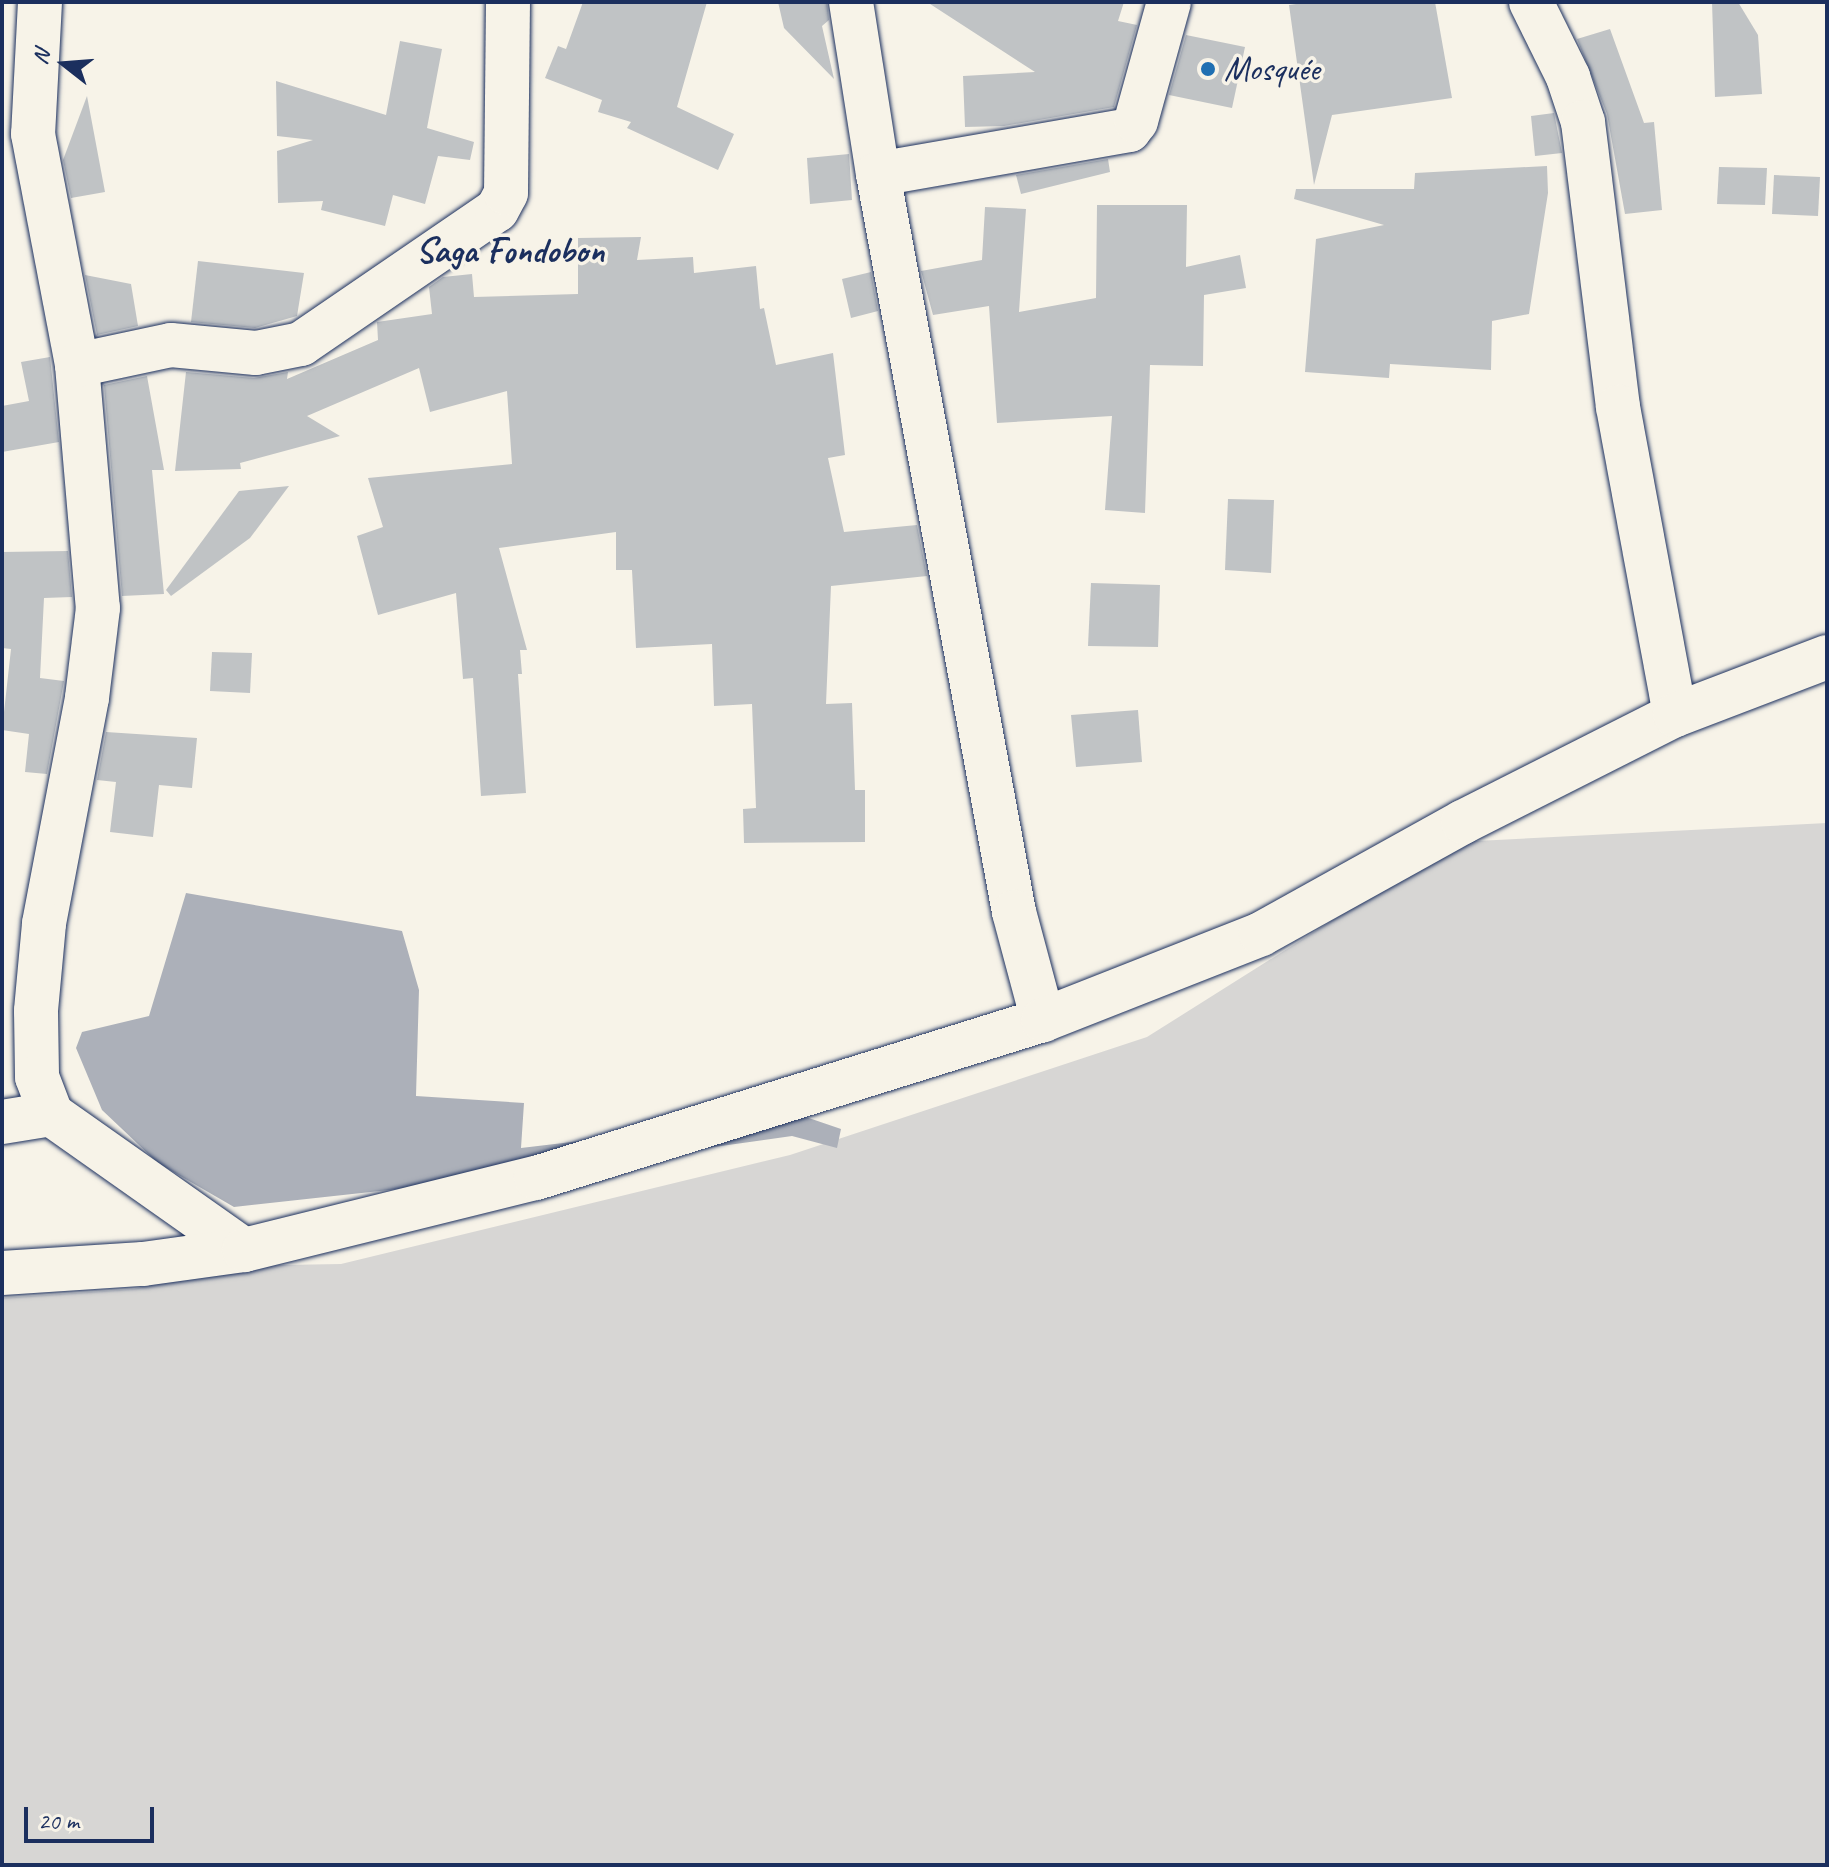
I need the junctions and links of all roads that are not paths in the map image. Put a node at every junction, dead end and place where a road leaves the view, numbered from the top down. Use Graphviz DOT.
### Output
graph roads {
  1 [pos="40,2"];
  2 [pos="508,2"];
  3 [pos="851,2"];
  4 [pos="1169,2"];
  5 [pos="1531,2"];
  6 [pos="878,174"];
  7 [pos="77,365"];
  8 [pos="1827,657"];
  9 [pos="1675,715"];
  10 [pos="1043,1020"];
  11 [pos="51,1114"];
  12 [pos="2,1122"];
  13 [pos="244,1250"];
  14 [pos="2,1273"];
  1 -- 7 [label="street"];
  2 -- 7 [label="street"];
  3 -- 6 [label="street"];
  4 -- 6 [label="street"];
  5 -- 9 [label="street"];
  6 -- 10 [label="street"];
  7 -- 11 [label="street"];
  8 -- 9 [label="street"];
  9 -- 10 [label="street"];
  10 -- 13 [label="street"];
  11 -- 12 [label="street"];
  11 -- 13 [label="street"];
  13 -- 14 [label="street"];
}
